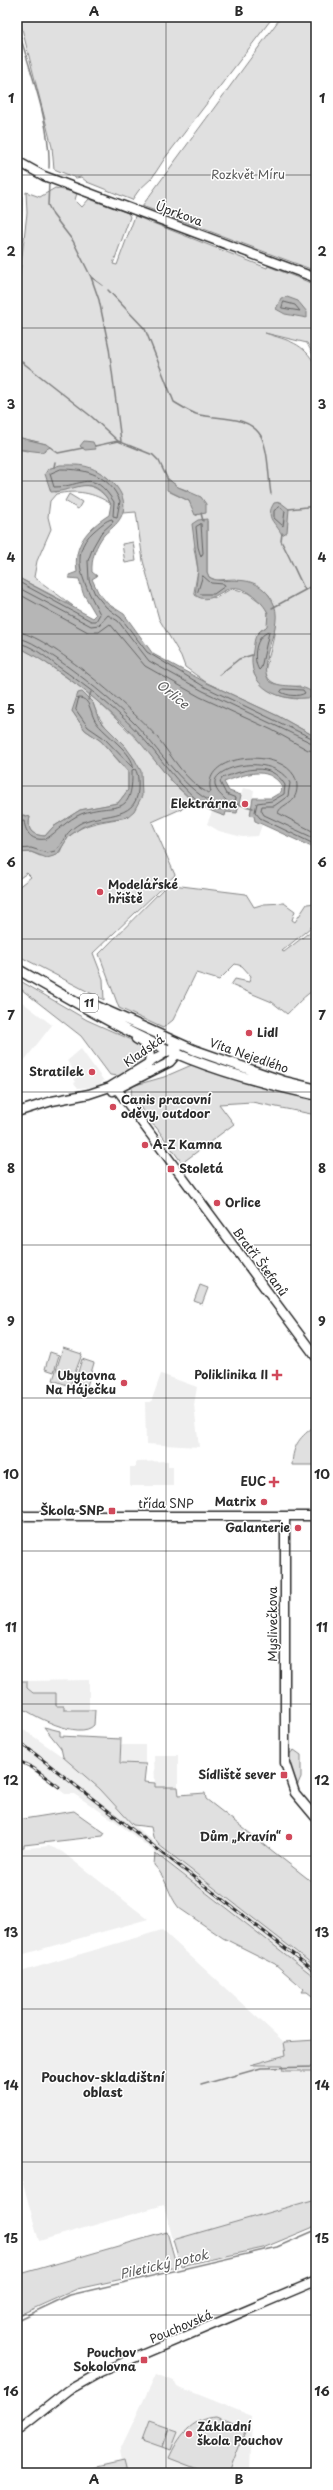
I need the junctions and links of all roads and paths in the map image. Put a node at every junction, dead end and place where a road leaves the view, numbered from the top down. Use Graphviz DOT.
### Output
graph roads {
  1 [pos="17,161"];
  2 [pos="316,278"];
  3 [pos="17,964"];
  4 [pos="17,969"];
  5 [pos="103,1018"];
  6 [pos="176,1042"];
  7 [pos="174,1051"];
  8 [pos="147,1066"];
  9 [pos="133,1082"];
  10 [pos="116,1087"];
  11 [pos="316,1089"];
  12 [pos="89,1094"];
  13 [pos="106,1094"];
  14 [pos="316,1095"];
  15 [pos="125,1099"];
  16 [pos="17,1112"];
  17 [pos="145,1126"];
  18 [pos="316,1357"];
  19 [pos="17,1516"];
  20 [pos="285,1516"];
  21 [pos="316,1516"];
  22 [pos="316,1818"];
  23 [pos="316,2281"];
  24 [pos="17,2431"];
  1 -- 2 [label="street, Úprkova"];
  3 -- 6 [label="main road, 11"];
  4 -- 5 [label="main road, 11"];
  5 -- 7 [label="main road, 11"];
  5 -- 8 [label="street"];
  6 -- 7 [label="street, Kladská"];
  6 -- 11 [label="main road, Víta Nejedlého / 11"];
  7 -- 8 [label="street, Kladská"];
  7 -- 9 [label="street, Kladská"];
  7 -- 14 [label="main road, Víta Nejedlého"];
  8 -- 10 [label="street, Kladská"];
  9 -- 10 [label="street, Kladská"];
  9 -- 17 [label="street"];
  10 -- 12 [label="street, Kladská"];
  10 -- 13 [label="street, Kladská"];
  10 -- 15 [label="street, Bratří Štefanů"];
  12 -- 13 [label="street, Kladská"];
  12 -- 16 [label="street, Kladská"];
  13 -- 15 [label="street"];
  15 -- 17 [label="street, Bratří Štefanů"];
  17 -- 18 [label="street, Bratří Štefanů"];
  19 -- 20 [label="street, třída SNP"];
  20 -- 21 [label="street, třída SNP"];
  20 -- 22 [label="street, Myslivečkova"];
  23 -- 24 [label="street, Pouchovská"];
}
